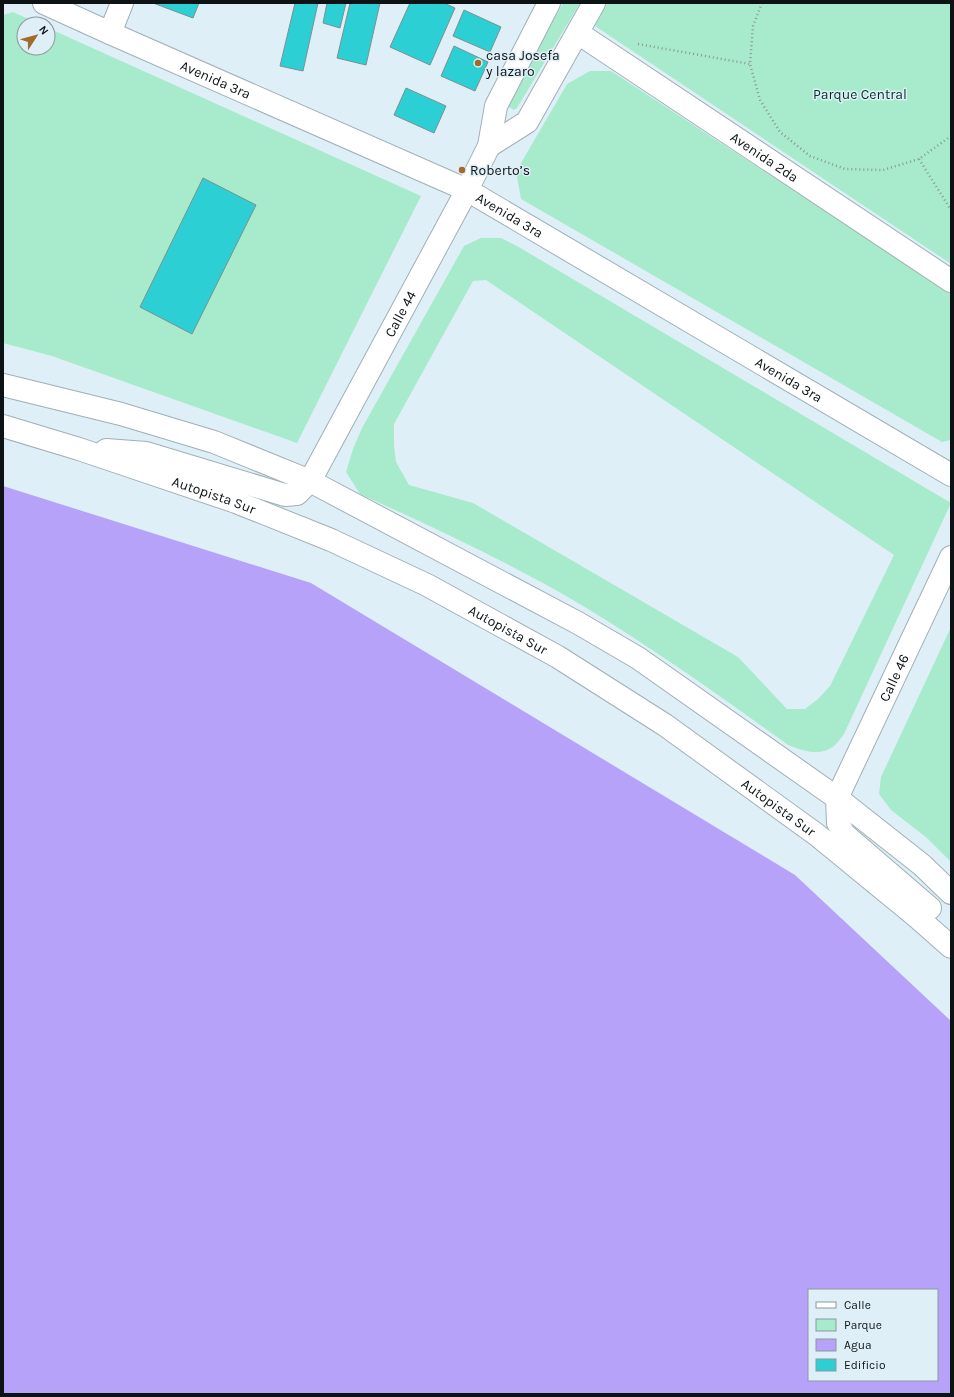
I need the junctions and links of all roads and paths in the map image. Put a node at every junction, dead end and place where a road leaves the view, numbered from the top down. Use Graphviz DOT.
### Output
graph roads {
  1 [pos="44,3"];
  2 [pos="122,3"];
  3 [pos="549,3"];
  4 [pos="594,3"];
  5 [pos="762,3"];
  6 [pos="578,33"];
  7 [pos="110,34"];
  8 [pos="633,43"];
  9 [pos="750,64"];
  10 [pos="951,136"];
  11 [pos="489,146"];
  12 [pos="919,159"];
  13 [pos="467,190"];
  14 [pos="951,210"];
  15 [pos="951,281"];
  16 [pos="3,385"];
  17 [pos="3,426"];
  18 [pos="79,449"];
  19 [pos="951,475"];
  20 [pos="310,481"];
  21 [pos="951,557"];
  22 [pos="837,798"];
  23 [pos="951,893"];
  24 [pos="951,928"];
  25 [pos="951,947"];
  1 -- 7 [label="main road, Avenida 3ra"];
  2 -- 7 [label="main road"];
  3 -- 11 [label="main road, Calle 44"];
  4 -- 6 [label="main road"];
  5 -- 9 [label="path"];
  6 -- 11 [label="main road"];
  6 -- 15 [label="main road, Avenida 2da"];
  7 -- 13 [label="main road, Avenida 3ra"];
  8 -- 9 [label="path"];
  9 -- 12 [label="path"];
  10 -- 12 [label="path"];
  11 -- 13 [label="main road, Calle 44"];
  12 -- 14 [label="path"];
  13 -- 19 [label="main road, Avenida 3ra"];
  13 -- 20 [label="main road, Calle 44"];
  16 -- 20 [label="main road"];
  17 -- 18 [label="main road, Autopista Sur"];
  18 -- 20 [label="main road, Calle 44"];
  18 -- 25 [label="main road, Autopista Sur"];
  20 -- 22 [label="main road"];
  21 -- 22 [label="main road, Calle 46"];
  22 -- 23 [label="main road"];
  22 -- 24 [label="main road"];
}
